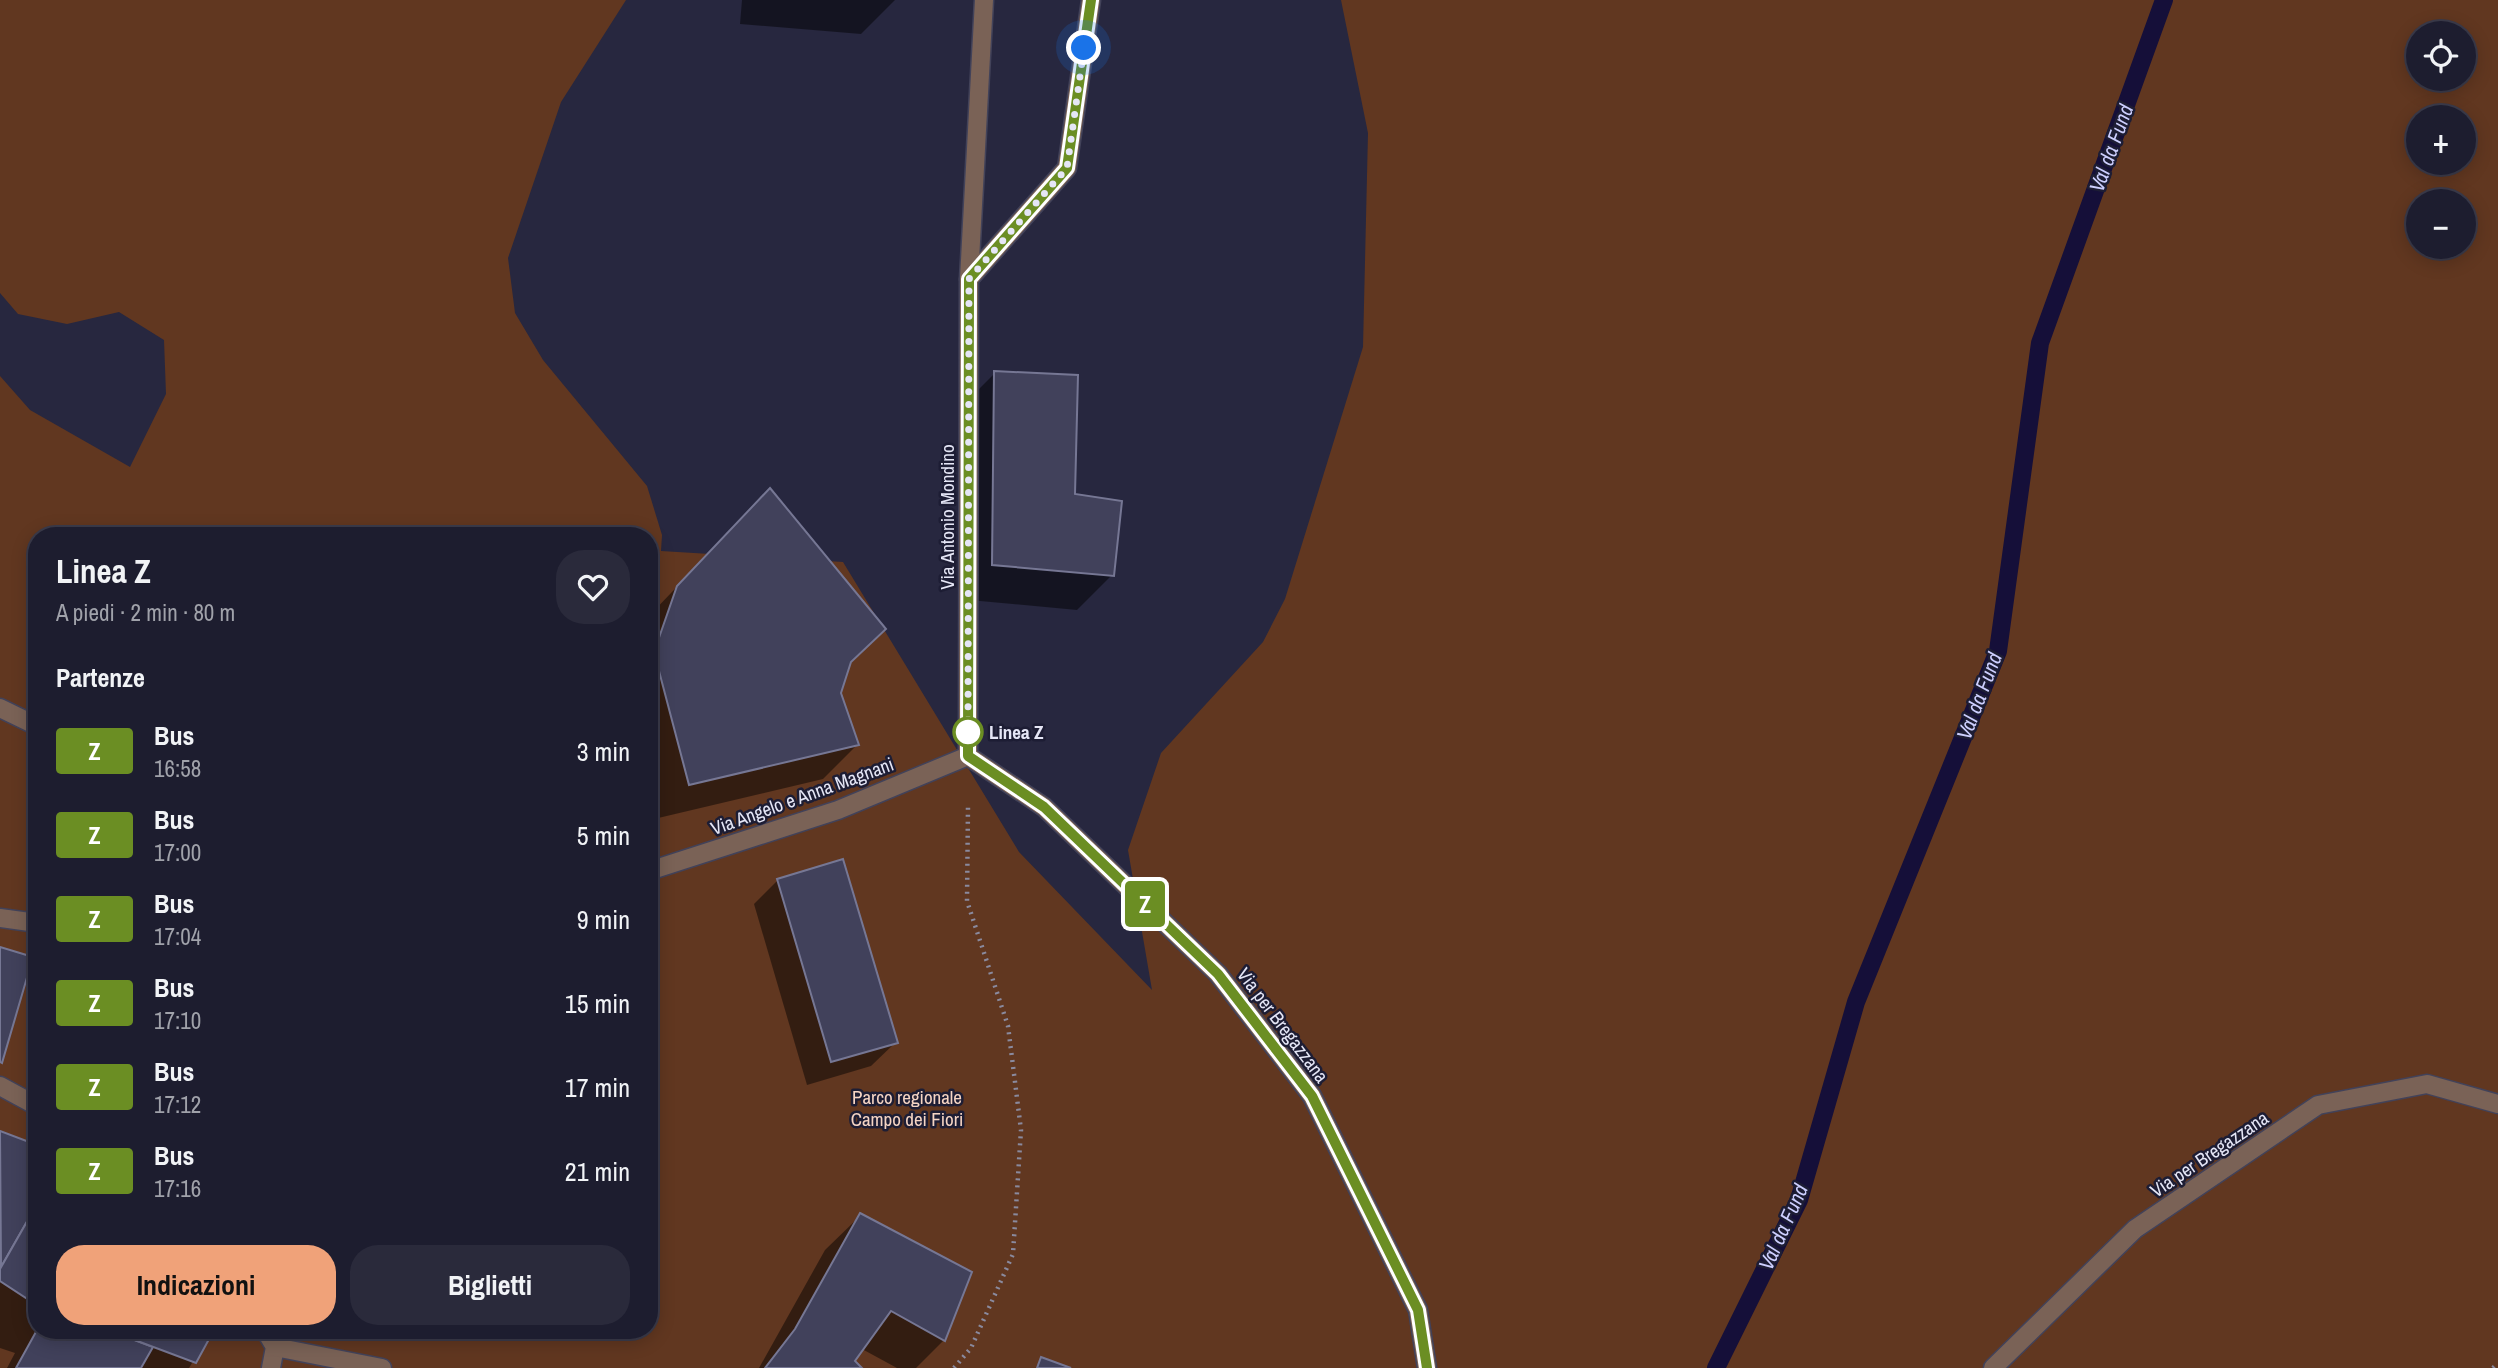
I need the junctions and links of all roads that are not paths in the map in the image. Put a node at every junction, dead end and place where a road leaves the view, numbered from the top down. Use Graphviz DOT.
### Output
graph roads {
  1 [pos="984,0"];
  2 [pos="1091,0"];
  3 [pos="969,279"];
  4 [pos="0,708"];
  5 [pos="28,722"];
  6 [pos="968,756"];
  7 [pos="658,868"];
  8 [pos="0,918"];
  9 [pos="28,922"];
  10 [pos="0,1086"];
  11 [pos="28,1101"];
  12 [pos="2498,1104"];
  13 [pos="270,1339"];
  14 [pos="275,1347"];
  15 [pos="271,1368"];
  16 [pos="382,1368"];
  17 [pos="1426,1368"];
  18 [pos="1993,1368"];
  1 -- 3 [label="street, Via Antonio Mondino"];
  2 -- 3 [label="street"];
  3 -- 6 [label="street, Via Antonio Mondino"];
  4 -- 5 [label="street"];
  6 -- 7 [label="street, Via Angelo e Anna Magnani"];
  6 -- 17 [label="street, Via per Bregazzana"];
  8 -- 9 [label="street"];
  10 -- 11 [label="street"];
  12 -- 18 [label="street, Via per Bregazzana"];
  13 -- 14 [label="street"];
  14 -- 15 [label="street"];
  14 -- 16 [label="street"];
}
